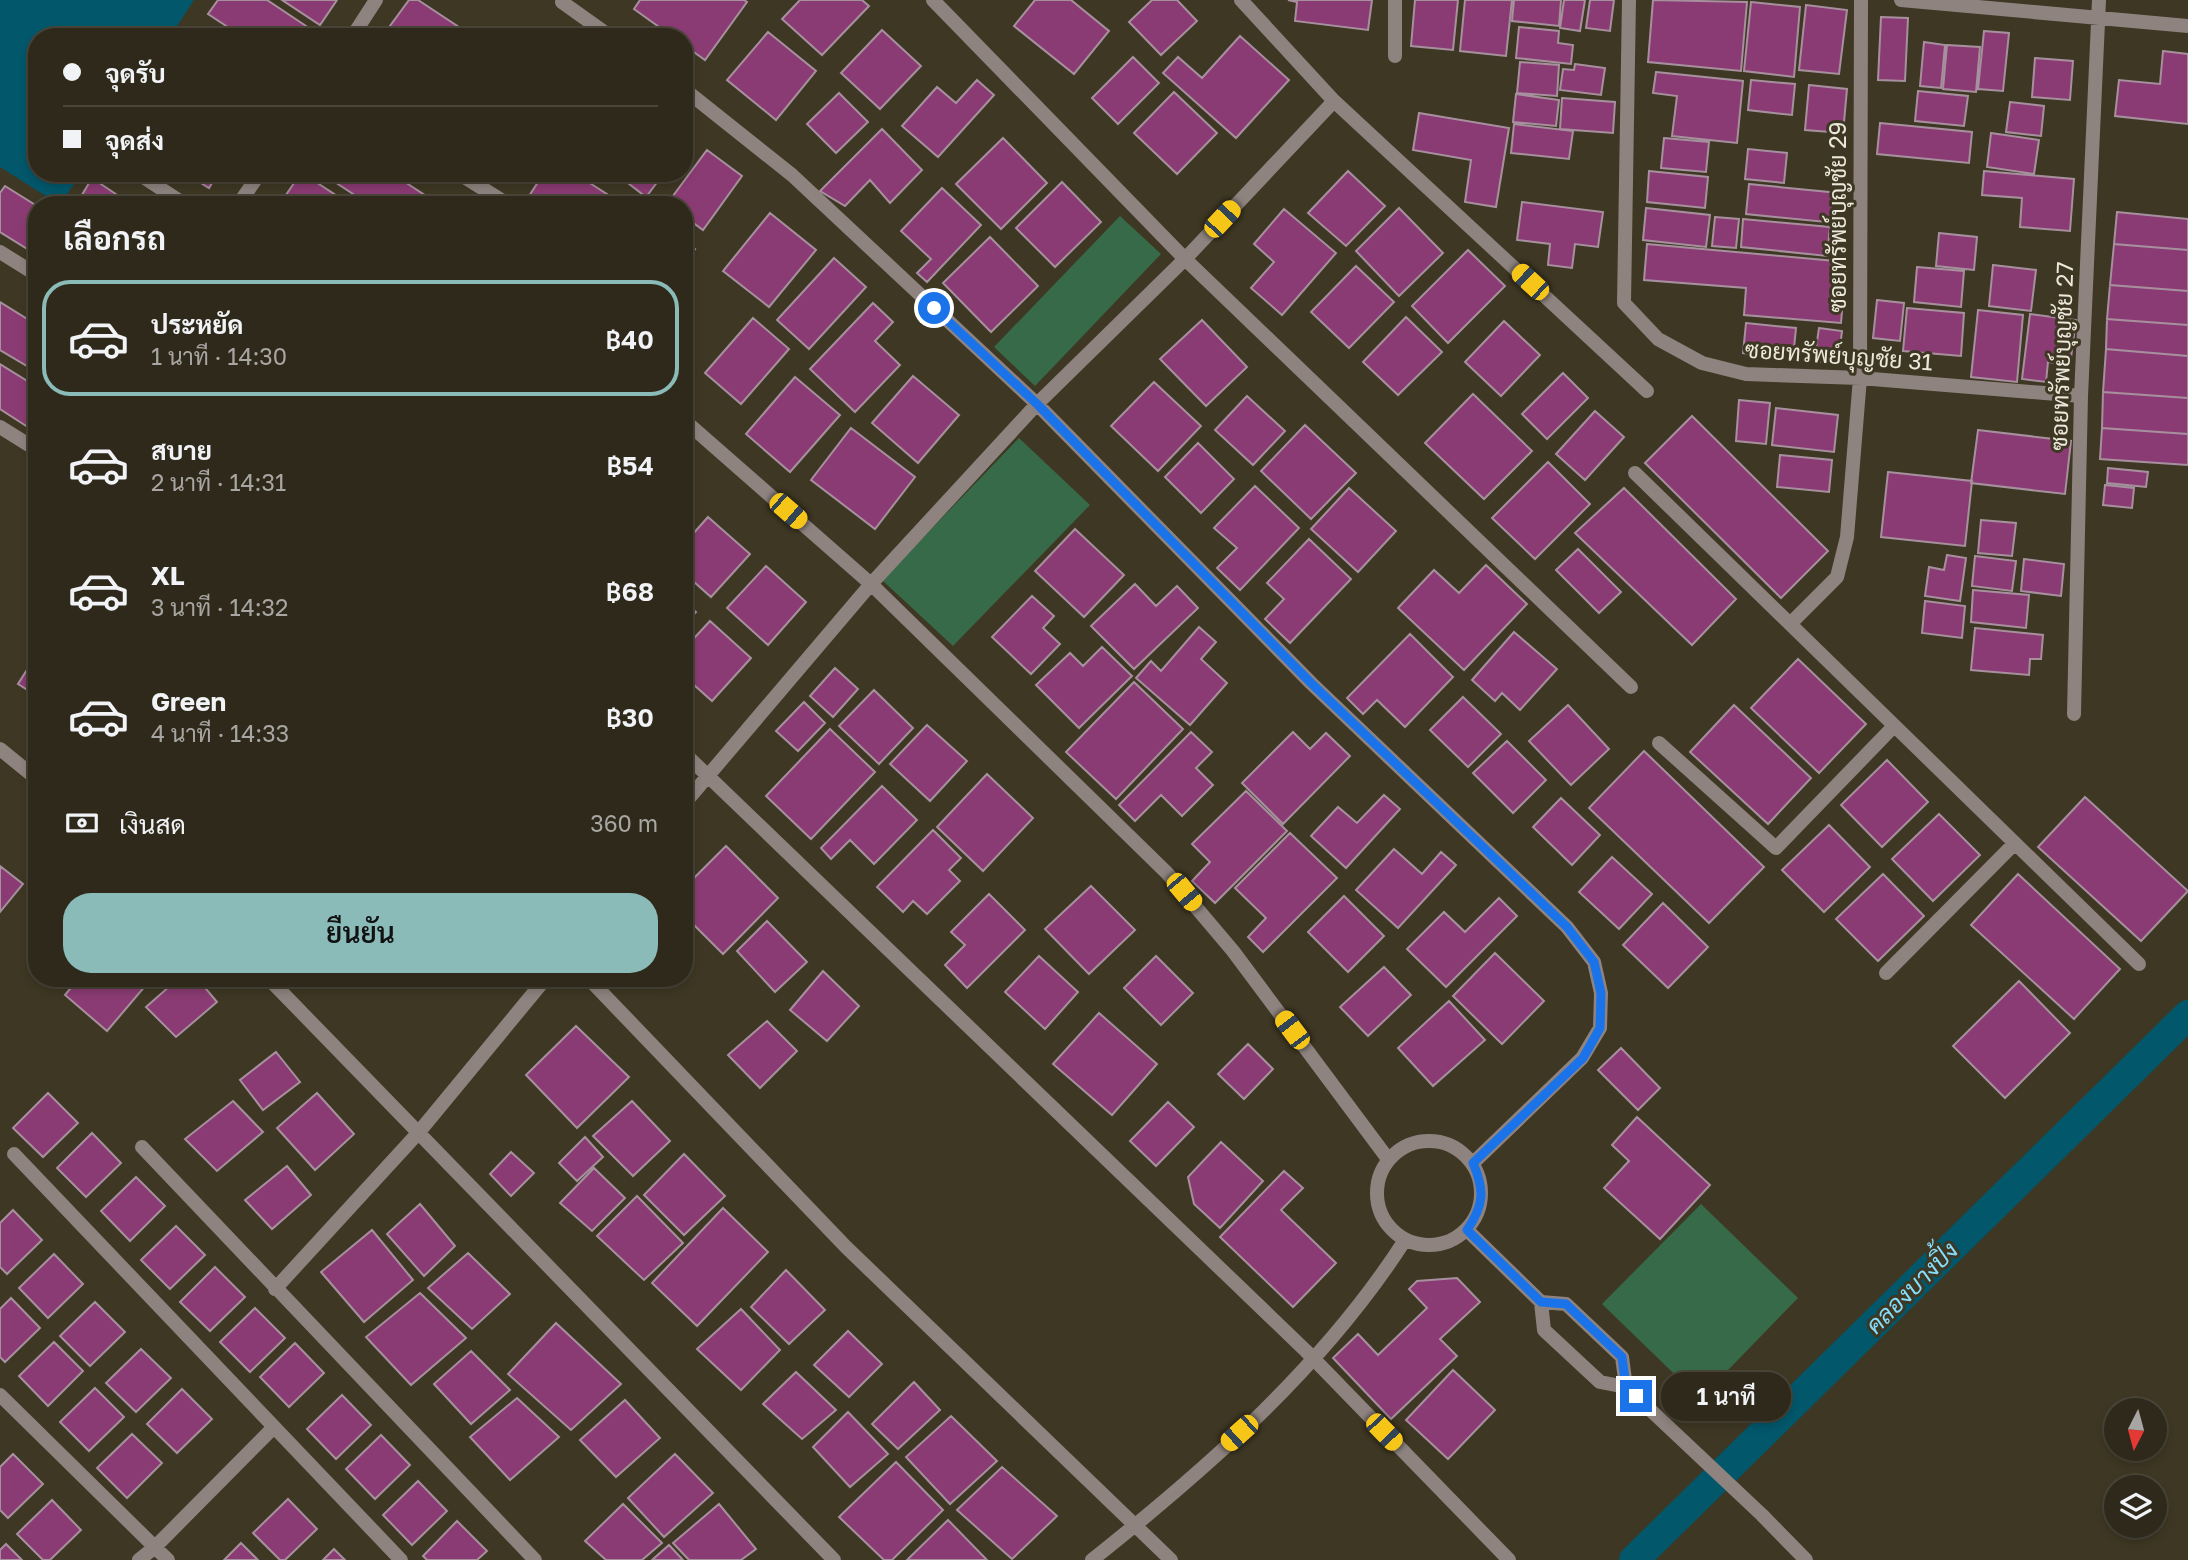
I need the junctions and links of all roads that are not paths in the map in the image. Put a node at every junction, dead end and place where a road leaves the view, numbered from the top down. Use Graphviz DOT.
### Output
graph roads {
  1 [pos="376,0"];
  2 [pos="933,0"];
  3 [pos="1241,0"];
  4 [pos="1395,0"];
  5 [pos="1629,0"];
  6 [pos="1861,0"];
  7 [pos="1901,0"];
  8 [pos="2099,0"];
  9 [pos="562,2"];
  10 [pos="2099,19"];
  11 [pos="2188,26"];
  12 [pos="358,28"];
  13 [pos="598,28"];
  14 [pos="1395,56"];
  15 [pos="693,96"];
  16 [pos="1334,101"];
  17 [pos="151,182"];
  18 [pos="472,182"];
  19 [pos="172,196"];
  20 [pos="495,196"];
  21 [pos="0,252"];
  22 [pos="1185,259"];
  23 [pos="28,269"];
  24 [pos="1860,379"];
  25 [pos="1647,391"];
  26 [pos="2081,396"];
  27 [pos="1037,404"];
  28 [pos="0,427"];
  29 [pos="693,428"];
  30 [pos="28,444"];
  31 [pos="1635,472"];
  32 [pos="871,584"];
  33 [pos="1791,623"];
  34 [pos="1631,687"];
  35 [pos="2074,714"];
  36 [pos="1894,726"];
  37 [pos="1659,743"];
  38 [pos="0,749"];
  39 [pos="693,762"];
  40 [pos="28,772"];
  41 [pos="707,775"];
  42 [pos="693,793"];
  43 [pos="2015,843"];
  44 [pos="2139,964"];
  45 [pos="1886,973"];
  46 [pos="277,987"];
  47 [pos="539,987"];
  48 [pos="597,987"];
  49 [pos="419,1132"];
  50 [pos="142,1147"];
  51 [pos="14,1154"];
  52 [pos="1388,1159"];
  53 [pos="1473,1163"];
  54 [pos="1467,1230"];
  55 [pos="1405,1240"];
  56 [pos="275,1289"];
  57 [pos="1541,1302"];
  58 [pos="1313,1358"];
  59 [pos="1626,1387"];
  60 [pos="0,1395"];
  61 [pos="273,1428"];
  62 [pos="1136,1525"];
  63 [pos="155,1547"];
  64 [pos="139,1560"];
  65 [pos="168,1560"];
  66 [pos="401,1560"];
  67 [pos="535,1560"];
  68 [pos="834,1560"];
  69 [pos="1093,1560"];
  70 [pos="1171,1560"];
  71 [pos="1509,1560"];
  72 [pos="1806,1560"];
  1 -- 12 [label="street"];
  2 -- 22 [label="street"];
  3 -- 16 [label="street"];
  4 -- 14 [label="street"];
  5 -- 24 [label="street, ซอยทรัพย์บุญชัย 31"];
  6 -- 24 [label="street, ซอยทรัพย์บุญชัย 29"];
  7 -- 10 [label="street"];
  8 -- 10 [label="street, ซอยทรัพย์บุญชัย 27"];
  9 -- 13 [label="street"];
  10 -- 11 [label="street"];
  10 -- 26 [label="street, ซอยทรัพย์บุญชัย 27"];
  15 -- 27 [label="street"];
  16 -- 22 [label="street"];
  16 -- 25 [label="street"];
  17 -- 19 [label="street"];
  18 -- 20 [label="street"];
  21 -- 23 [label="street"];
  22 -- 27 [label="street"];
  22 -- 34 [label="street"];
  24 -- 26 [label="street, ซอยทรัพย์บุญชัย 31"];
  24 -- 33 [label="street, ซอยทรัพย์บุญชัย 29"];
  26 -- 35 [label="street, ซอยทรัพย์บุญชัย 27"];
  27 -- 32 [label="street"];
  27 -- 53 [label="street"];
  28 -- 30 [label="street"];
  29 -- 32 [label="street"];
  31 -- 33 [label="street"];
  32 -- 41 [label="street"];
  32 -- 52 [label="street"];
  33 -- 36 [label="street"];
  36 -- 37 [label="street"];
  36 -- 43 [label="street"];
  38 -- 40 [label="street"];
  39 -- 41 [label="street"];
  41 -- 42 [label="street"];
  41 -- 58 [label="street"];
  43 -- 44 [label="street"];
  43 -- 45 [label="street"];
  46 -- 49 [label="street"];
  47 -- 49 [label="street"];
  48 -- 62 [label="street"];
  49 -- 56 [label="street"];
  49 -- 68 [label="street"];
  50 -- 56 [label="street"];
  51 -- 61 [label="street"];
  52 -- 53 [label="street"];
  52 -- 55 [label="street"];
  53 -- 54 [label="street"];
  54 -- 55 [label="street"];
  54 -- 57 [label="street"];
  55 -- 58 [label="street"];
  56 -- 67 [label="street"];
  57 -- 59 [label="street"];
  57 -- 59 [label="street"];
  58 -- 62 [label="street"];
  58 -- 71 [label="street"];
  59 -- 72 [label="street"];
  60 -- 63 [label="street"];
  61 -- 63 [label="street"];
  61 -- 66 [label="street"];
  62 -- 69 [label="street"];
  62 -- 70 [label="street"];
  63 -- 64 [label="street"];
  63 -- 65 [label="street"];
}
